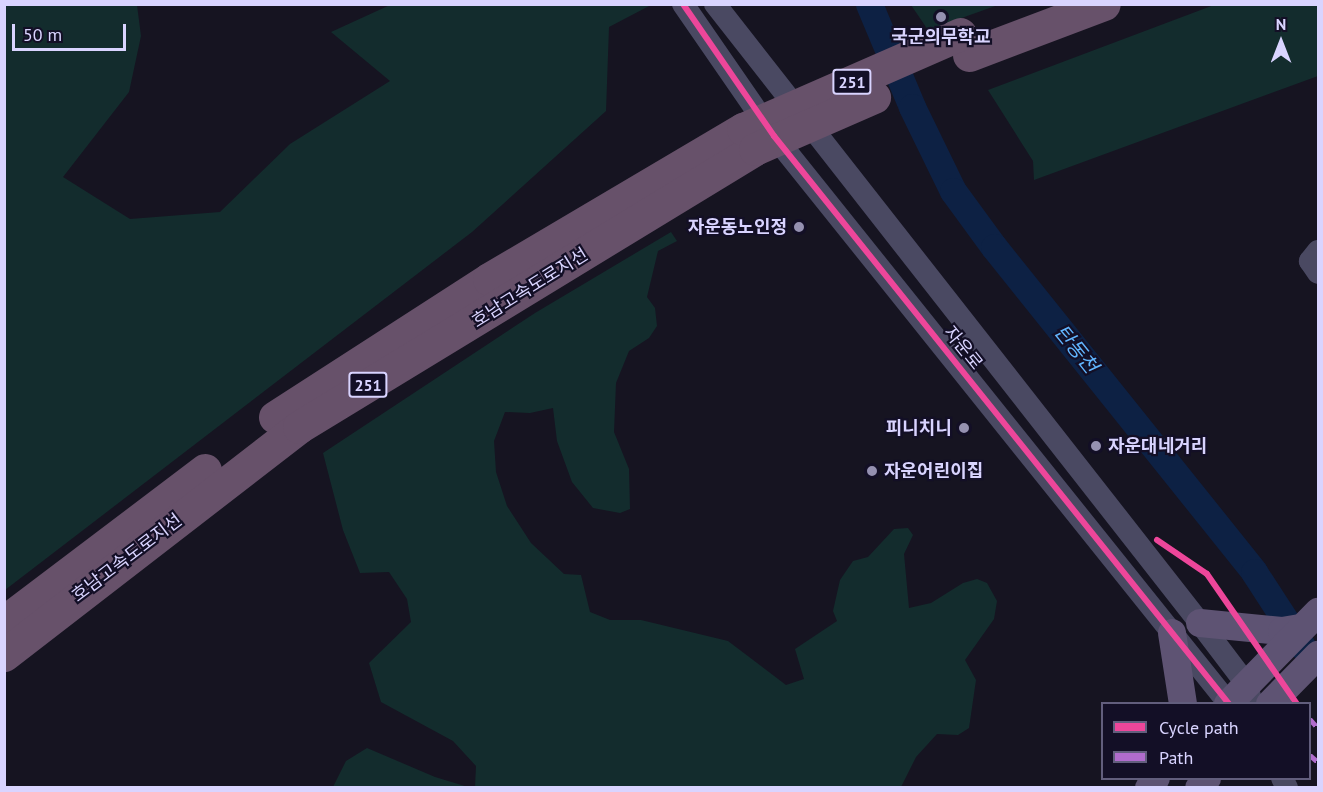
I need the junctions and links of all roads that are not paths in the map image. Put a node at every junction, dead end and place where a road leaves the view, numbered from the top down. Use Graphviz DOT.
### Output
graph roads {
  1 [pos="683,4"];
  2 [pos="715,4"];
  3 [pos="1041,4"];
  4 [pos="1104,4"];
  5 [pos="965,44"];
  6 [pos="749,139"];
  7 [pos="1318,251"];
  8 [pos="1318,273"];
  9 [pos="8,619"];
  10 [pos="1309,620"];
  11 [pos="1200,623"];
  12 [pos="1172,633"];
  13 [pos="4,655"];
  14 [pos="1318,655"];
  15 [pos="1249,696"];
  16 [pos="1183,702"];
  1 -- 12 [label="street, 자운로"];
  2 -- 11 [label="street, 자운로"];
  3 -- 5 [label="highway, 호남고속도로지선 / 251"];
  4 -- 5 [label="highway, 호남고속도로지선 / 251"];
  5 -- 6 [label="highway, 호남고속도로지선 / 251, bridge"];
  6 -- 9 [label="highway, 호남고속도로지선 / 251"];
  6 -- 13 [label="highway, 호남고속도로지선 / 251"];
  7 -- 8 [label="street"];
  10 -- 11 [label="main road"];
  10 -- 15 [label="main road"];
  11 -- 15 [label="street, 자운로"];
  12 -- 15 [label="street, 자운로"];
  12 -- 16 [label="main road"];
  14 -- 15 [label="main road"];
}
